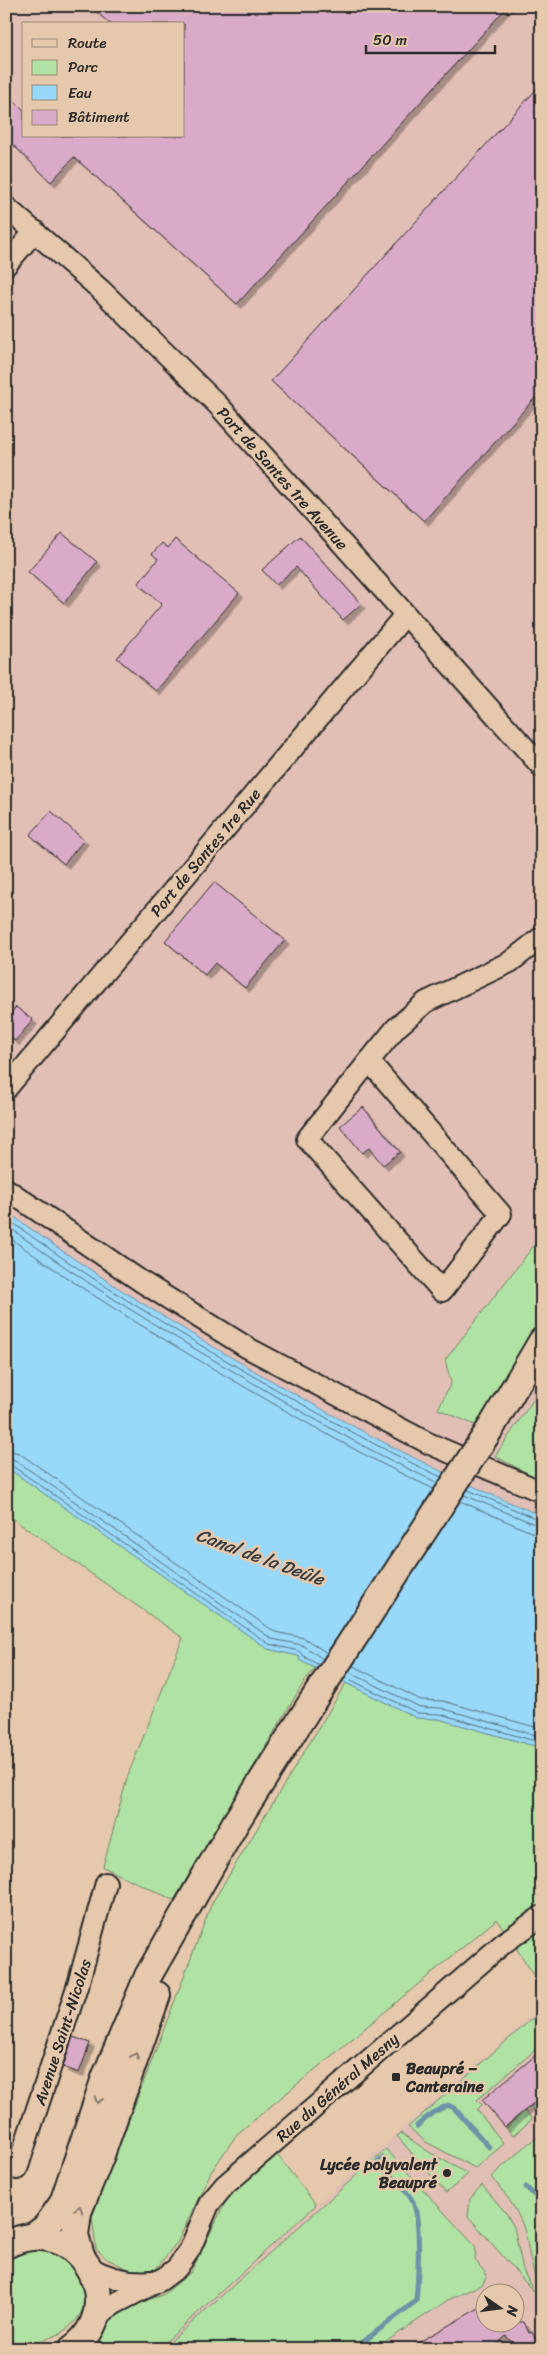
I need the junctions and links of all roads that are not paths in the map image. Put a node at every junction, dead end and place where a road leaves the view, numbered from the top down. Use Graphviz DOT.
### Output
graph roads {
  1 [pos="6,207"];
  2 [pos="35,231"];
  3 [pos="6,265"];
  4 [pos="405,615"];
  5 [pos="542,767"];
  6 [pos="542,938"];
  7 [pos="369,1061"];
  8 [pos="6,1089"];
  9 [pos="6,1189"];
  10 [pos="542,1341"];
  11 [pos="542,1357"];
  12 [pos="492,1426"];
  13 [pos="542,1492"];
  14 [pos="236,1822"];
  15 [pos="106,1883"];
  16 [pos="542,1916"];
  17 [pos="6,2167"];
  18 [pos="15,2241"];
  19 [pos="85,2262"];
  20 [pos="161,2280"];
  21 [pos="92,2331"];
  22 [pos="72,2349"];
  1 -- 2 [label="street, Port de Santes 1re Avenue"];
  2 -- 3 [label="street"];
  2 -- 4 [label="street, Port de Santes 1re Avenue"];
  4 -- 5 [label="street, Port de Santes 1re Avenue"];
  4 -- 8 [label="street, Port de Santes 1re Rue"];
  6 -- 7 [label="street"];
  7 -- 7 [label="street"];
  9 -- 13 [label="street"];
  10 -- 12 [label="main road"];
  11 -- 12 [label="main road"];
  12 -- 14 [label="main road, bridge"];
  14 -- 18 [label="main road, one-way"];
  19 -- 14 [label="main road, one-way"];
  15 -- 17 [label="street, Avenue Saint-Nicolas"];
  16 -- 20 [label="street, Rue du Général Mesny"];
  18 -- 19 [label="main road"];
  19 -- 20 [label="street"];
  19 -- 21 [label="main road"];
  20 -- 21 [label="street, Rue du Général Mesny"];
  21 -- 22 [label="main road"];
}
